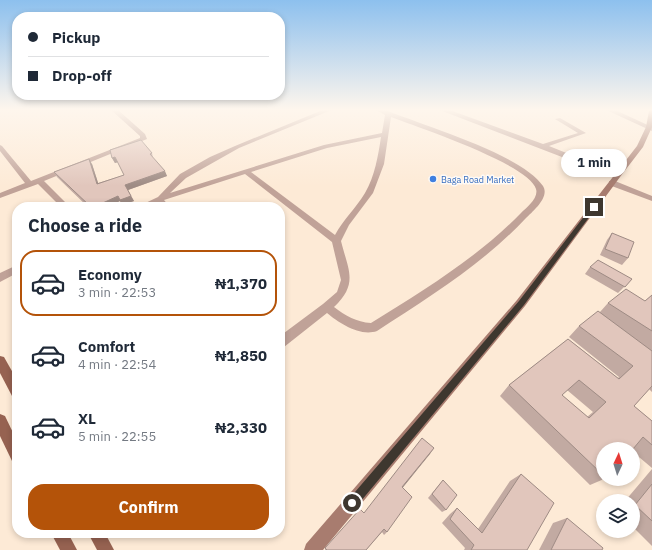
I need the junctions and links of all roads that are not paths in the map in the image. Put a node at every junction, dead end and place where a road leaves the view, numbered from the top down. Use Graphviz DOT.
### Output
graph roads {
  1 [pos="385,134"];
  2 [pos="143,135"];
  3 [pos="268,135"];
  4 [pos="382,135"];
  5 [pos="443,135"];
  6 [pos="511,135"];
  7 [pos="575,135"];
  8 [pos="646,135"];
  9 [pos="543,146"];
  10 [pos="0,147"];
  11 [pos="245,171"];
  12 [pos="614,179"];
  13 [pos="40,181"];
  14 [pos="30,184"];
  15 [pos="0,196"];
  16 [pos="159,199"];
  17 [pos="652,199"];
  18 [pos="61,202"];
  19 [pos="152,202"];
  20 [pos="162,202"];
  21 [pos="336,241"];
  22 [pos="12,272"];
  23 [pos="0,278"];
  24 [pos="327,307"];
  25 [pos="285,336"];
  26 [pos="0,361"];
  27 [pos="12,383"];
  28 [pos="0,421"];
  29 [pos="12,446"];
  30 [pos="62,538"];
  31 [pos="99,538"];
  32 [pos="69,550"];
  33 [pos="106,550"];
  34 [pos="312,550"];
  1 -- 21 [label="street"];
  2 -- 13 [label="street"];
  3 -- 16 [label="street"];
  4 -- 11 [label="street"];
  5 -- 24 [label="street"];
  6 -- 9 [label="street"];
  7 -- 9 [label="street"];
  8 -- 12 [label="street"];
  9 -- 12 [label="street"];
  10 -- 14 [label="street"];
  11 -- 16 [label="street"];
  11 -- 21 [label="street"];
  12 -- 17 [label="street"];
  12 -- 34 [label="street"];
  13 -- 14 [label="street"];
  13 -- 18 [label="street"];
  14 -- 15 [label="street"];
  16 -- 19 [label="street"];
  16 -- 20 [label="street"];
  21 -- 24 [label="street"];
  22 -- 23 [label="street"];
  24 -- 25 [label="street"];
  26 -- 27 [label="main road"];
  28 -- 29 [label="main road"];
  30 -- 32 [label="main road"];
  31 -- 33 [label="main road"];
}
